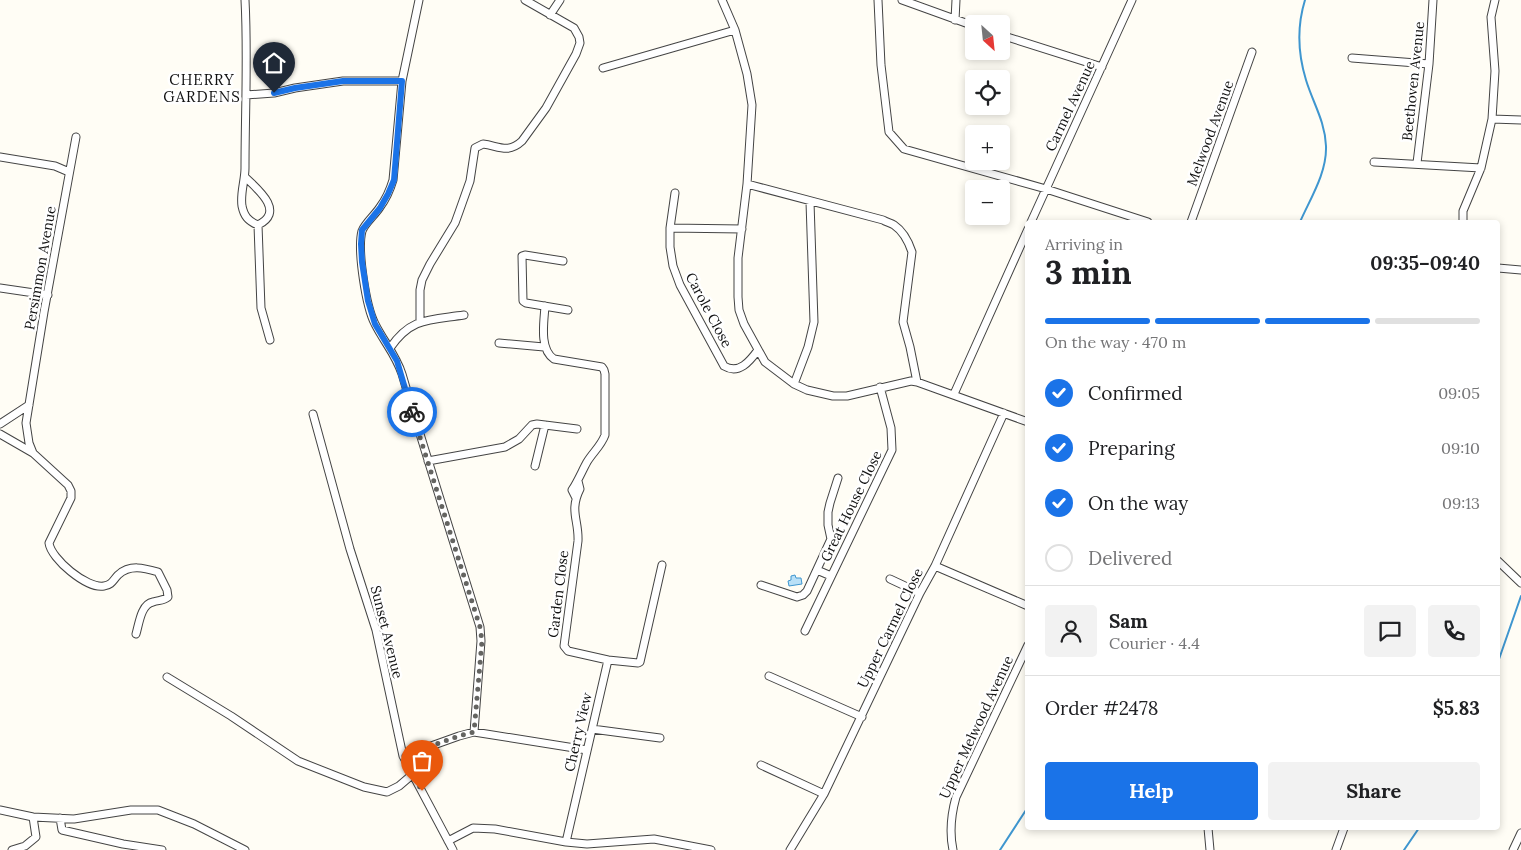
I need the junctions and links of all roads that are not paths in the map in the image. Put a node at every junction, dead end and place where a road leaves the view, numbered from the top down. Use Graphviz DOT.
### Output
graph roads {
  1 [pos="246,0"];
  2 [pos="419,0"];
  3 [pos="525,0"];
  4 [pos="560,0"];
  5 [pos="722,0"];
  6 [pos="878,0"];
  7 [pos="902,0"];
  8 [pos="956,0"];
  9 [pos="1132,0"];
  10 [pos="1433,0"];
  11 [pos="1495,0"];
  12 [pos="550,15"];
  13 [pos="955,20"];
  14 [pos="965,23"];
  15 [pos="734,30"];
  16 [pos="1010,38"];
  17 [pos="1252,52"];
  18 [pos="1352,58"];
  19 [pos="1429,64"];
  20 [pos="1102,67"];
  21 [pos="603,68"];
  22 [pos="402,81"];
  23 [pos="246,95"];
  24 [pos="1492,119"];
  25 [pos="1521,120"];
  26 [pos="76,137"];
  27 [pos="0,156"];
  28 [pos="1374,162"];
  29 [pos="1417,164"];
  30 [pos="1481,168"];
  31 [pos="69,172"];
  32 [pos="245,178"];
  33 [pos="748,184"];
  34 [pos="1046,189"];
  35 [pos="675,193"];
  36 [pos="810,202"];
  37 [pos="1031,220"];
  38 [pos="1142,220"];
  39 [pos="1192,220"];
  40 [pos="1464,220"];
  41 [pos="258,225"];
  42 [pos="670,228"];
  43 [pos="742,229"];
  44 [pos="1025,236"];
  45 [pos="563,261"];
  46 [pos="1500,268"];
  47 [pos="1521,270"];
  48 [pos="0,288"];
  49 [pos="48,295"];
  50 [pos="545,306"];
  51 [pos="568,310"];
  52 [pos="464,315"];
  53 [pos="420,322"];
  54 [pos="270,340"];
  55 [pos="499,343"];
  56 [pos="544,347"];
  57 [pos="390,348"];
  58 [pos="758,350"];
  59 [pos="917,382"];
  60 [pos="794,384"];
  61 [pos="880,387"];
  62 [pos="954,394"];
  63 [pos="29,405"];
  64 [pos="1004,413"];
  65 [pos="313,414"];
  66 [pos="1025,421"];
  67 [pos="0,424"];
  68 [pos="545,425"];
  69 [pos="577,429"];
  70 [pos="0,434"];
  71 [pos="33,453"];
  72 [pos="428,462"];
  73 [pos="535,466"];
  74 [pos="838,478"];
  75 [pos="1500,563"];
  76 [pos="662,565"];
  77 [pos="935,566"];
  78 [pos="817,570"];
  79 [pos="831,576"];
  80 [pos="890,579"];
  81 [pos="1521,583"];
  82 [pos="761,585"];
  83 [pos="920,592"];
  84 [pos="1025,605"];
  85 [pos="805,631"];
  86 [pos="136,634"];
  87 [pos="1025,652"];
  88 [pos="608,660"];
  89 [pos="769,676"];
  90 [pos="167,677"];
  91 [pos="862,717"];
  92 [pos="592,729"];
  93 [pos="474,732"];
  94 [pos="660,738"];
  95 [pos="586,750"];
  96 [pos="403,756"];
  97 [pos="761,764"];
  98 [pos="413,774"];
  99 [pos="824,794"];
  100 [pos="0,810"];
  101 [pos="33,817"];
  102 [pos="60,818"];
  103 [pos="1208,830"];
  104 [pos="1343,830"];
  105 [pos="1521,833"];
  106 [pos="448,841"];
  107 [pos="566,842"];
  108 [pos="12,850"];
  109 [pos="162,850"];
  110 [pos="245,850"];
  111 [pos="452,850"];
  112 [pos="711,850"];
  113 [pos="790,850"];
  114 [pos="952,850"];
  115 [pos="1210,850"];
  116 [pos="1336,850"];
  117 [pos="1513,850"];
  1 -- 23 [label="street"];
  2 -- 22 [label="street"];
  3 -- 12 [label="street"];
  4 -- 12 [label="street"];
  5 -- 15 [label="street"];
  6 -- 34 [label="street"];
  7 -- 13 [label="street"];
  8 -- 13 [label="street"];
  9 -- 20 [label="street, Carmel Avenue"];
  10 -- 19 [label="street, Beethoven Avenue"];
  11 -- 24 [label="street"];
  12 -- 53 [label="street"];
  13 -- 14 [label="street"];
  15 -- 21 [label="street"];
  15 -- 33 [label="street"];
  16 -- 20 [label="street"];
  17 -- 39 [label="street, Melwood Avenue"];
  18 -- 19 [label="street"];
  19 -- 29 [label="street, Beethoven Avenue"];
  20 -- 34 [label="street, Carmel Avenue"];
  22 -- 23 [label="street"];
  22 -- 57 [label="street"];
  23 -- 32 [label="street"];
  24 -- 25 [label="street"];
  24 -- 30 [label="street"];
  26 -- 31 [label="street, Persimmon Avenue"];
  27 -- 31 [label="street"];
  28 -- 29 [label="street"];
  29 -- 30 [label="street"];
  30 -- 40 [label="street"];
  31 -- 49 [label="street, Persimmon Avenue"];
  32 -- 41 [label="street"];
  32 -- 41 [label="street"];
  33 -- 36 [label="street"];
  33 -- 43 [label="street"];
  34 -- 37 [label="street, Carmel Avenue"];
  34 -- 38 [label="street"];
  35 -- 42 [label="street, Carole Close"];
  36 -- 59 [label="street"];
  36 -- 60 [label="street"];
  41 -- 54 [label="street"];
  42 -- 43 [label="street"];
  42 -- 58 [label="street, Carole Close"];
  43 -- 58 [label="street"];
  44 -- 62 [label="street"];
  45 -- 50 [label="street"];
  46 -- 47 [label="street"];
  48 -- 49 [label="street"];
  49 -- 63 [label="street, Persimmon Avenue"];
  50 -- 51 [label="street"];
  50 -- 56 [label="street"];
  52 -- 53 [label="street"];
  53 -- 57 [label="street"];
  55 -- 56 [label="street"];
  56 -- 88 [label="street, Garden Close"];
  57 -- 72 [label="street"];
  58 -- 60 [label="street"];
  59 -- 61 [label="street"];
  59 -- 62 [label="street"];
  60 -- 61 [label="street"];
  61 -- 79 [label="street, Great House Close"];
  62 -- 64 [label="street"];
  63 -- 67 [label="street"];
  63 -- 71 [label="street, Persimmon Avenue"];
  64 -- 66 [label="street"];
  64 -- 77 [label="street, Upper Carmel Close"];
  65 -- 96 [label="street, Sunset Avenue"];
  68 -- 69 [label="street"];
  68 -- 72 [label="street"];
  68 -- 73 [label="street"];
  70 -- 71 [label="street"];
  71 -- 86 [label="street"];
  72 -- 93 [label="street"];
  74 -- 78 [label="street"];
  75 -- 81 [label="street"];
  76 -- 88 [label="street"];
  77 -- 83 [label="street, Upper Carmel Close"];
  77 -- 84 [label="street"];
  78 -- 79 [label="street"];
  78 -- 82 [label="street"];
  79 -- 85 [label="street, Great House Close"];
  80 -- 83 [label="street"];
  83 -- 91 [label="street, Upper Carmel Close"];
  87 -- 114 [label="street, Upper Melwood Avenue"];
  88 -- 92 [label="street, Cherry View"];
  89 -- 91 [label="street"];
  90 -- 98 [label="street"];
  91 -- 99 [label="street, Upper Carmel Close"];
  92 -- 94 [label="street"];
  92 -- 95 [label="street, Cherry View"];
  93 -- 95 [label="street"];
  93 -- 96 [label="street"];
  95 -- 107 [label="street, Cherry View"];
  96 -- 98 [label="street, Sunset Avenue"];
  97 -- 99 [label="street"];
  98 -- 106 [label="street, Sunset Avenue"];
  99 -- 113 [label="street, Upper Carmel Close"];
  100 -- 101 [label="street"];
  101 -- 102 [label="street"];
  101 -- 108 [label="street"];
  102 -- 109 [label="street"];
  102 -- 110 [label="street"];
  103 -- 115 [label="street"];
  104 -- 116 [label="street"];
  105 -- 117 [label="street"];
  106 -- 107 [label="street"];
  106 -- 111 [label="street, Sunset Avenue"];
  107 -- 112 [label="street"];
}
